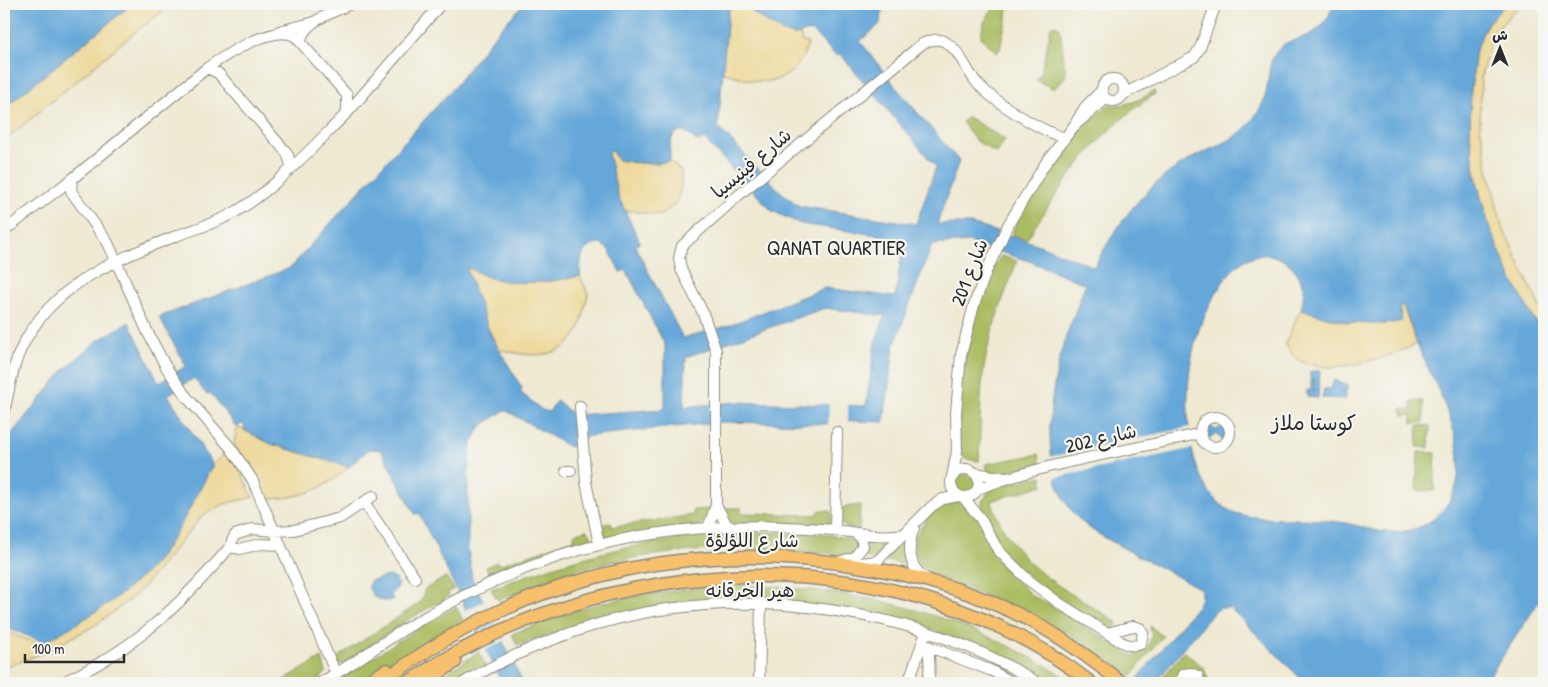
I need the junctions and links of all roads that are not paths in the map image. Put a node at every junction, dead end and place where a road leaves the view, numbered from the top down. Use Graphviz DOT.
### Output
graph roads {
  1 [pos="350,4"];
  2 [pos="441,4"];
  3 [pos="1216,4"];
  4 [pos="312,23"];
  5 [pos="268,35"];
  6 [pos="301,43"];
  7 [pos="207,68"];
  8 [pos="1123,89"];
  9 [pos="346,92"];
  10 [pos="366,92"];
  11 [pos="1104,95"];
  12 [pos="347,113"];
  13 [pos="1049,134"];
  14 [pos="1065,138"];
  15 [pos="1057,148"];
  16 [pos="292,166"];
  17 [pos="72,179"];
  18 [pos="4,231"];
  19 [pos="110,247"];
  20 [pos="129,254"];
  21 [pos="116,260"];
  22 [pos="124,279"];
  23 [pos="4,371"];
  24 [pos="9,386"];
  25 [pos="580,406"];
  26 [pos="4,411"];
  27 [pos="837,432"];
  28 [pos="1201,433"];
  29 [pos="958,451"];
  30 [pos="973,471"];
  31 [pos="1008,478"];
  32 [pos="951,481"];
  33 [pos="977,490"];
  34 [pos="961,497"];
  35 [pos="943,499"];
  36 [pos="716,505"];
  37 [pos="980,518"];
  38 [pos="728,527"];
  39 [pos="708,528"];
  40 [pos="836,530"];
  41 [pos="274,531"];
  42 [pos="854,533"];
  43 [pos="907,534"];
  44 [pos="599,544"];
  45 [pos="275,546"];
  46 [pos="231,547"];
  47 [pos="835,562"];
  48 [pos="415,578"];
  49 [pos="944,586"];
  50 [pos="761,605"];
  51 [pos="926,632"];
  52 [pos="1107,633"];
  53 [pos="477,645"];
  54 [pos="925,645"];
  55 [pos="419,654"];
  56 [pos="336,674"];
  57 [pos="72,681"];
  58 [pos="61,683"];
  59 [pos="320,683"];
  60 [pos="365,683"];
  61 [pos="381,683"];
  62 [pos="407,683"];
  63 [pos="424,683"];
  64 [pos="462,683"];
  65 [pos="759,683"];
  66 [pos="908,683"];
  67 [pos="927,683"];
  68 [pos="1013,683"];
  69 [pos="1038,683"];
  70 [pos="1091,683"];
  71 [pos="1121,683"];
  72 [pos="1180,683"];
  73 [pos="1199,683"];
  1 -- 4 [label="street"];
  2 -- 10 [label="street"];
  3 -- 8 [label="street"];
  4 -- 5 [label="street"];
  4 -- 6 [label="street"];
  5 -- 6 [label="street"];
  5 -- 7 [label="street"];
  6 -- 9 [label="street"];
  7 -- 16 [label="street"];
  7 -- 17 [label="street"];
  8 -- 11 [label="street"];
  8 -- 11 [label="street"];
  9 -- 10 [label="street"];
  9 -- 12 [label="street"];
  10 -- 12 [label="street"];
  11 -- 14 [label="street, شارع 201"];
  12 -- 16 [label="street"];
  13 -- 14 [label="street, شارع فينيسيا"];
  13 -- 15 [label="street, شارع فينيسيا"];
  13 -- 36 [label="street, شارع فينيسيا"];
  14 -- 15 [label="street, شارع 201"];
  15 -- 29 [label="street, شارع 201"];
  16 -- 20 [label="street"];
  17 -- 18 [label="street"];
  17 -- 19 [label="street"];
  19 -- 20 [label="street"];
  19 -- 21 [label="street"];
  20 -- 21 [label="street"];
  20 -- 22 [label="street"];
  21 -- 22 [label="street"];
  21 -- 24 [label="street"];
  22 -- 41 [label="street"];
  23 -- 24 [label="street"];
  24 -- 26 [label="street"];
  25 -- 44 [label="street"];
  27 -- 40 [label="street"];
  28 -- 31 [label="street, شارع 202"];
  29 -- 30 [label="street"];
  29 -- 32 [label="street, شارع 201"];
  30 -- 31 [label="street, شارع 202"];
  30 -- 32 [label="street"];
  30 -- 33 [label="street"];
  31 -- 33 [label="street, شارع 202"];
  32 -- 34 [label="street"];
  32 -- 35 [label="street, شارع 201"];
  33 -- 34 [label="street"];
  33 -- 37 [label="street"];
  34 -- 35 [label="street, شارع 201"];
  34 -- 37 [label="street"];
  35 -- 43 [label="street, شارع 201"];
  36 -- 38 [label="street, شارع فينيسيا"];
  36 -- 39 [label="street, شارع فينيسيا"];
  37 -- 52 [label="street"];
  38 -- 39 [label="street"];
  38 -- 40 [label="street"];
  39 -- 44 [label="street"];
  40 -- 42 [label="street"];
  41 -- 45 [label="street"];
  41 -- 46 [label="street"];
  41 -- 48 [label="street"];
  42 -- 43 [label="street"];
  42 -- 47 [label="street"];
  43 -- 47 [label="street, شارع 201"];
  43 -- 49 [label="street"];
  44 -- 56 [label="street"];
  45 -- 46 [label="street"];
  45 -- 56 [label="street"];
  46 -- 57 [label="street"];
  47 -- 49 [label="main road, شارع اللؤلؤة"];
  47 -- 55 [label="main road, شارع اللؤلؤة"];
  49 -- 71 [label="main road, شارع اللؤلؤة"];
  50 -- 51 [label="street, هير الخرقانه"];
  50 -- 64 [label="street, هير الخرقانه"];
  50 -- 65 [label="street"];
  51 -- 54 [label="street"];
  51 -- 69 [label="street, هير الخرقانه"];
  53 -- 62 [label="main road, شارع اللؤلؤة"];
  53 -- 63 [label="main road"];
  53 -- 70 [label="main road, شارع اللؤلؤة"];
  54 -- 66 [label="street"];
  54 -- 67 [label="street"];
  54 -- 68 [label="street"];
  55 -- 60 [label="main road"];
  55 -- 61 [label="main road, شارع اللؤلؤة"];
  56 -- 59 [label="street"];
  57 -- 58 [label="street"];
  72 -- 73 [label="street"];
}
